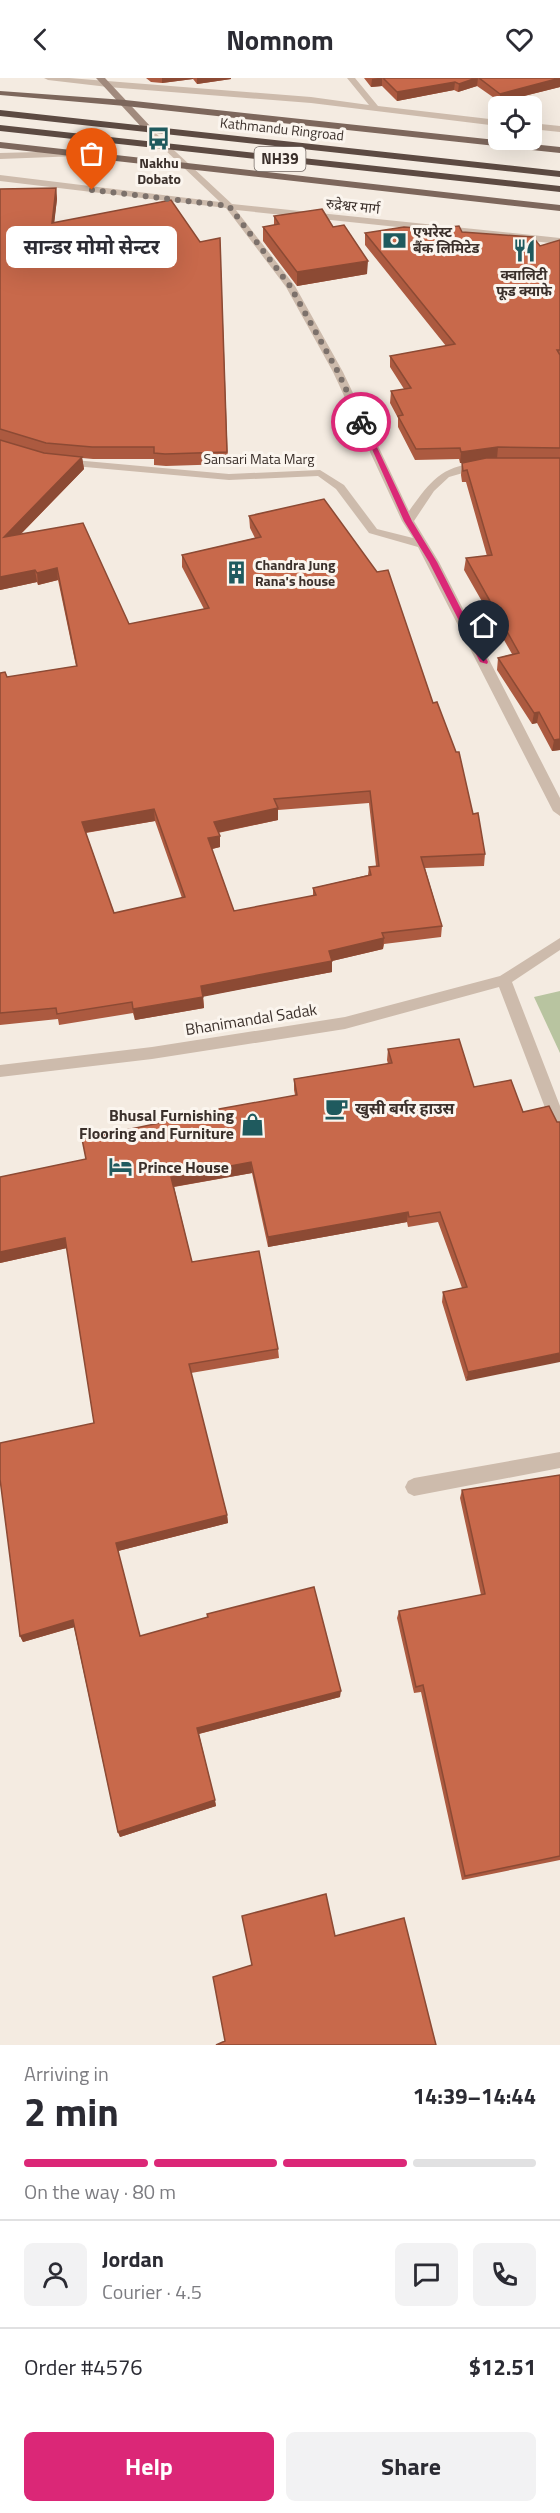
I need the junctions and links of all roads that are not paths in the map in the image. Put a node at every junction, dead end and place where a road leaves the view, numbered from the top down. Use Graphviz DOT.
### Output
graph roads {
  1 [pos="48,78"];
  2 [pos="100,78"];
  3 [pos="351,78"];
  4 [pos="108,85"];
  5 [pos="0,93"];
  6 [pos="125,103"];
  7 [pos="375,107"];
  8 [pos="0,113"];
  9 [pos="488,122"];
  10 [pos="542,127"];
  11 [pos="0,128"];
  12 [pos="148,129"];
  13 [pos="560,129"];
  14 [pos="0,145"];
  15 [pos="168,147"];
  16 [pos="560,150"];
  17 [pos="82,154"];
  18 [pos="0,156"];
  19 [pos="188,166"];
  20 [pos="560,174"];
  21 [pos="0,178"];
  22 [pos="560,189"];
  23 [pos="229,206"];
  24 [pos="560,208"];
  25 [pos="560,241"];
  26 [pos="46,460"];
  27 [pos="492,466"];
  28 [pos="408,521"];
  29 [pos="421,544"];
  30 [pos="558,805"];
  31 [pos="560,943"];
  32 [pos="504,980"];
  33 [pos="0,1071"];
  34 [pos="560,1126"];
  35 [pos="560,1460"];
  36 [pos="414,1487"];
  1 -- 4 [label="street"];
  2 -- 4 [label="main road"];
  3 -- 7 [label="street"];
  4 -- 6 [label="main road"];
  4 -- 7 [label="street"];
  5 -- 6 [label="main road"];
  6 -- 12 [label="main road"];
  6 -- 16 [label="main road"];
  7 -- 9 [label="street"];
  8 -- 12 [label="highway, Kathmandu Ringroad / NH39"];
  10 -- 13 [label="street"];
  11 -- 15 [label="highway, Kathmandu Ringroad / NH39"];
  12 -- 15 [label="street"];
  12 -- 20 [label="highway, Kathmandu Ringroad / NH39"];
  14 -- 17 [label="main road"];
  15 -- 19 [label="street"];
  15 -- 22 [label="highway, Kathmandu Ringroad / NH39"];
  17 -- 18 [label="street"];
  17 -- 19 [label="main road"];
  19 -- 23 [label="street"];
  19 -- 24 [label="main road"];
  21 -- 23 [label="street, रुद्रेश्वर मार्ग"];
  23 -- 25 [label="street, रुद्रेश्वर मार्ग"];
  23 -- 28 [label="street"];
  26 -- 29 [label="street, Sansari Mata Marg"];
  27 -- 28 [label="street"];
  28 -- 29 [label="street"];
  29 -- 30 [label="street"];
  31 -- 32 [label="street, Bhanimandal Sadak"];
  32 -- 33 [label="street, Bhanimandal Sadak"];
  32 -- 34 [label="street"];
  35 -- 36 [label="street"];
}
